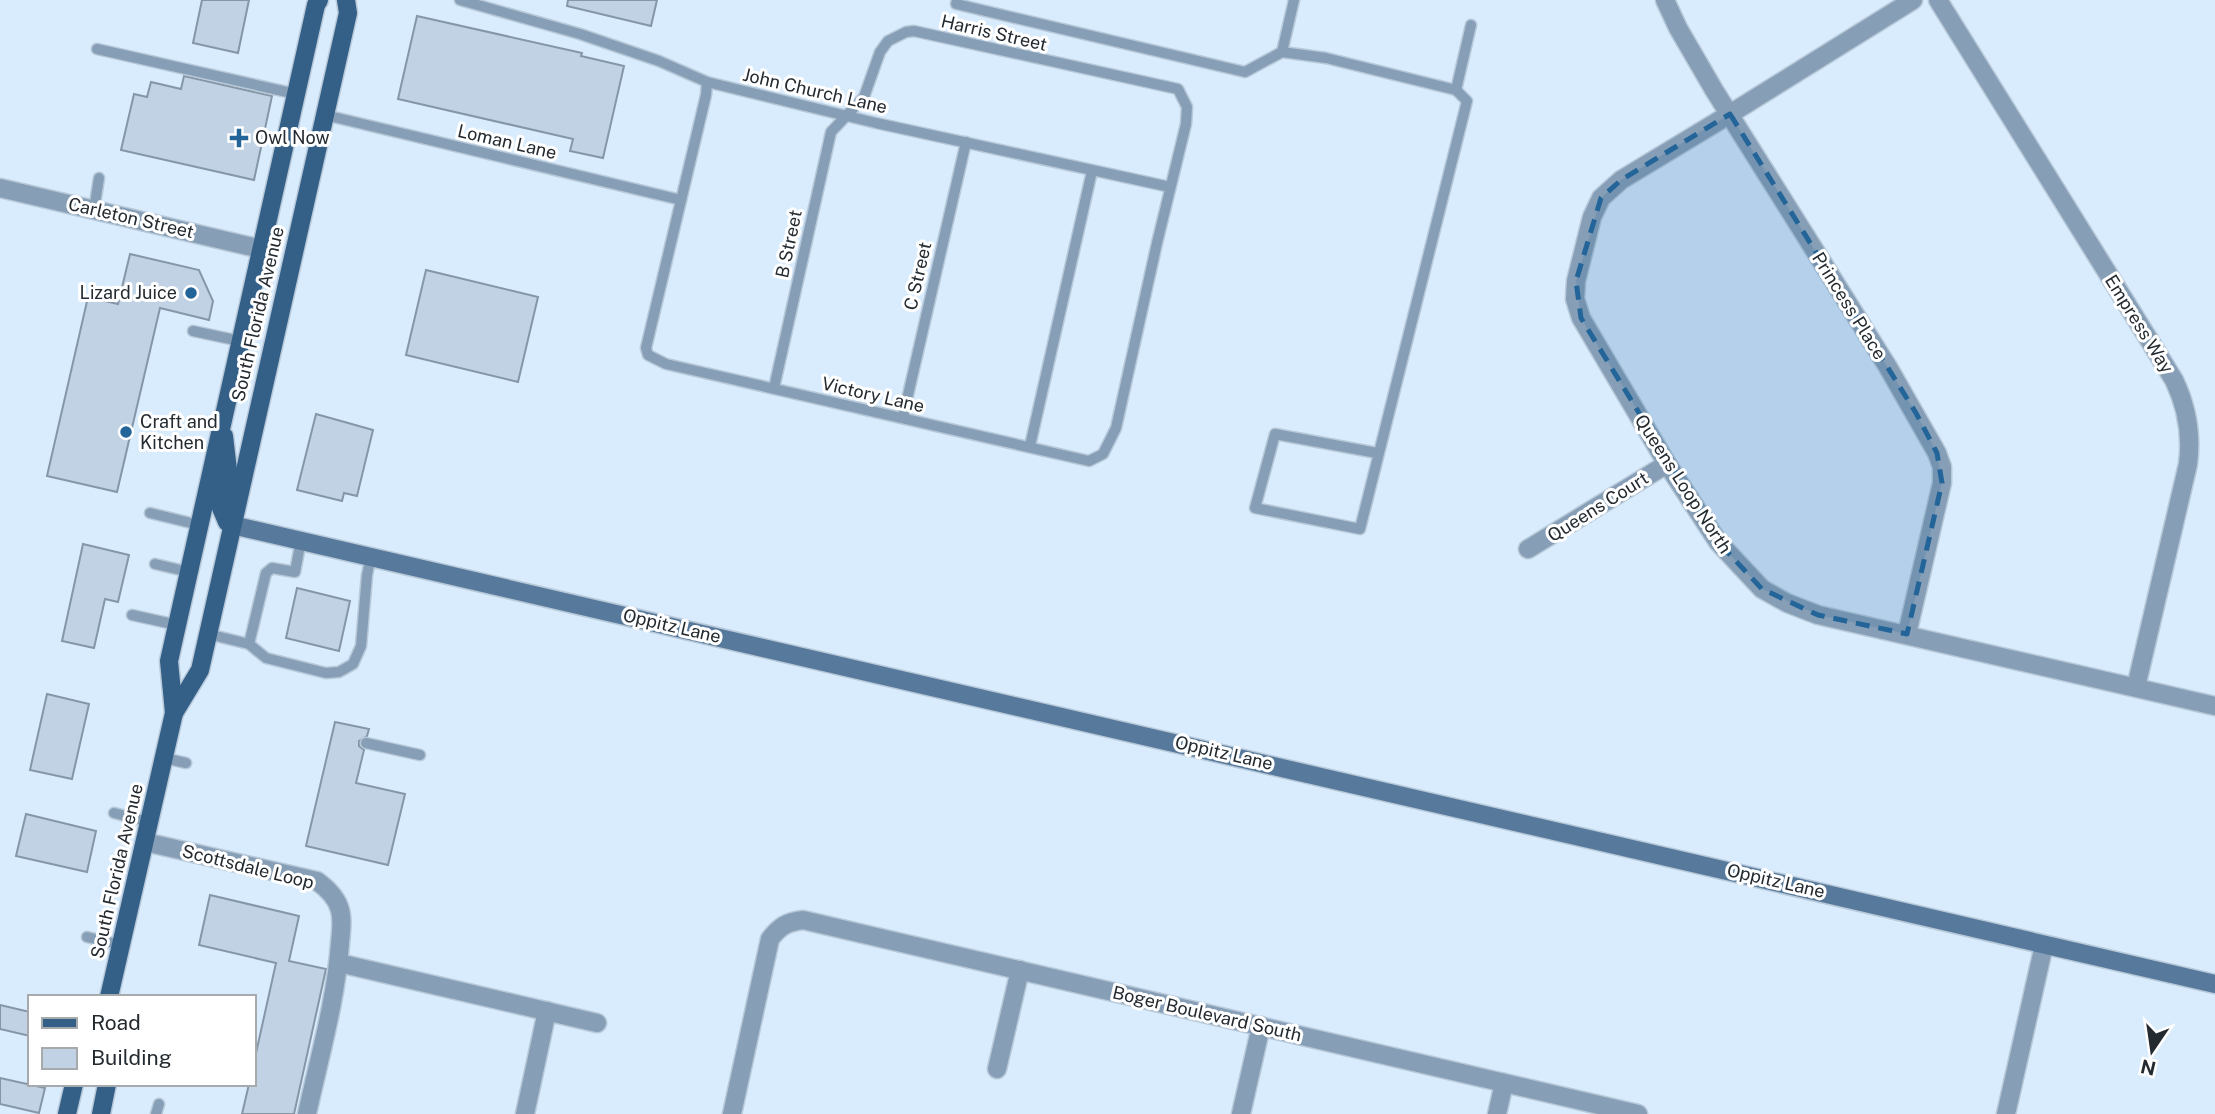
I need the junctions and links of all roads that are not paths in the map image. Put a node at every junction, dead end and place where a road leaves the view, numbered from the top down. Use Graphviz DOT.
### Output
graph roads {
  1 [pos="319,0"];
  2 [pos="346,0"];
  3 [pos="460,0"];
  4 [pos="957,0"];
  5 [pos="1294,0"];
  6 [pos="1665,0"];
  7 [pos="1913,0"];
  8 [pos="1938,0"];
  9 [pos="1471,25"];
  10 [pos="97,49"];
  11 [pos="1282,52"];
  12 [pos="707,82"];
  13 [pos="1455,90"];
  14 [pos="296,94"];
  15 [pos="847,114"];
  16 [pos="1731,114"];
  17 [pos="325,115"];
  18 [pos="966,142"];
  19 [pos="1091,171"];
  20 [pos="99,178"];
  21 [pos="1170,187"];
  22 [pos="0,188"];
  23 [pos="681,200"];
  24 [pos="94,209"];
  25 [pos="261,249"];
  26 [pos="193,331"];
  27 [pos="240,341"];
  28 [pos="774,388"];
  29 [pos="903,417"];
  30 [pos="222,423"];
  31 [pos="1030,446"];
  32 [pos="1377,453"];
  33 [pos="1667,464"];
  34 [pos="149,513"];
  35 [pos="232,525"];
  36 [pos="199,526"];
  37 [pos="301,540"];
  38 [pos="1528,550"];
  39 [pos="371,556"];
  40 [pos="155,564"];
  41 [pos="189,572"];
  42 [pos="132,615"];
  43 [pos="177,625"];
  44 [pos="208,634"];
  45 [pos="1907,634"];
  46 [pos="249,644"];
  47 [pos="2136,687"];
  48 [pos="2215,706"];
  49 [pos="174,713"];
  50 [pos="366,743"];
  51 [pos="420,755"];
  52 [pos="164,758"];
  53 [pos="186,762"];
  54 [pos="114,813"];
  55 [pos="149,822"];
  56 [pos="145,842"];
  57 [pos="87,937"];
  58 [pos="121,945"];
  59 [pos="2044,945"];
  60 [pos="339,963"];
  61 [pos="1020,970"];
  62 [pos="2215,984"];
  63 [pos="109,995"];
  64 [pos="547,1011"];
  65 [pos="597,1023"];
  66 [pos="1261,1026"];
  67 [pos="997,1069"];
  68 [pos="1504,1083"];
  69 [pos="74,1086"];
  70 [pos="107,1086"];
  71 [pos="67,1114"];
  72 [pos="101,1114"];
  73 [pos="307,1114"];
  74 [pos="525,1114"];
  75 [pos="732,1114"];
  76 [pos="1241,1114"];
  77 [pos="1497,1114"];
  78 [pos="1638,1114"];
  79 [pos="2006,1114"];
  1 -- 14 [label="main road, South Florida Avenue"];
  2 -- 17 [label="main road, South Florida Avenue"];
  3 -- 12 [label="lane, John Church Lane"];
  4 -- 11 [label="lane"];
  5 -- 11 [label="lane"];
  6 -- 16 [label="street, Princess Place"];
  7 -- 16 [label="street, Queens Loop North"];
  8 -- 47 [label="street, Empress Way"];
  9 -- 13 [label="lane"];
  10 -- 14 [label="lane"];
  11 -- 13 [label="lane"];
  12 -- 15 [label="lane, John Church Lane"];
  12 -- 23 [label="lane"];
  13 -- 32 [label="lane"];
  14 -- 25 [label="main road, South Florida Avenue"];
  15 -- 18 [label="lane, John Church Lane"];
  15 -- 21 [label="lane, Harris Street"];
  15 -- 28 [label="lane, B Street"];
  16 -- 33 [label="street, Queens Loop North"];
  16 -- 45 [label="street, Princess Place"];
  17 -- 23 [label="lane, Loman Lane"];
  17 -- 35 [label="main road, South Florida Avenue"];
  18 -- 19 [label="lane, John Church Lane"];
  18 -- 29 [label="lane, C Street"];
  19 -- 21 [label="lane, John Church Lane"];
  19 -- 31 [label="lane"];
  20 -- 24 [label="lane"];
  21 -- 31 [label="lane, Victory Lane"];
  22 -- 24 [label="street, Carleton Street"];
  23 -- 28 [label="lane, Victory Lane"];
  24 -- 25 [label="street, Carleton Street"];
  25 -- 27 [label="main road, South Florida Avenue"];
  26 -- 27 [label="lane"];
  27 -- 30 [label="main road, South Florida Avenue"];
  28 -- 29 [label="lane, Victory Lane"];
  29 -- 31 [label="lane, Victory Lane"];
  30 -- 35 [label="main road"];
  30 -- 36 [label="main road, South Florida Avenue"];
  32 -- 32 [label="lane"];
  33 -- 38 [label="street, Queens Court"];
  33 -- 45 [label="street, Queens Loop North"];
  34 -- 36 [label="lane"];
  35 -- 37 [label="street, Oppitz Lane"];
  35 -- 44 [label="main road, South Florida Avenue"];
  36 -- 41 [label="main road, South Florida Avenue"];
  37 -- 39 [label="street, Oppitz Lane"];
  37 -- 46 [label="lane"];
  39 -- 46 [label="lane"];
  39 -- 59 [label="street, Oppitz Lane"];
  40 -- 41 [label="lane"];
  41 -- 43 [label="main road, South Florida Avenue"];
  42 -- 43 [label="lane"];
  43 -- 49 [label="main road, South Florida Avenue"];
  44 -- 46 [label="lane"];
  44 -- 49 [label="main road, South Florida Avenue"];
  45 -- 47 [label="street, Queens Loop North"];
  47 -- 48 [label="street, Queens Loop North"];
  49 -- 52 [label="main road, South Florida Avenue"];
  50 -- 51 [label="lane"];
  52 -- 53 [label="lane"];
  52 -- 55 [label="main road, South Florida Avenue"];
  54 -- 55 [label="lane"];
  55 -- 56 [label="main road, South Florida Avenue"];
  56 -- 58 [label="main road, South Florida Avenue"];
  56 -- 60 [label="street, Scottsdale Loop"];
  57 -- 58 [label="lane"];
  58 -- 63 [label="main road, South Florida Avenue"];
  59 -- 62 [label="street, Oppitz Lane"];
  59 -- 79 [label="street"];
  60 -- 64 [label="street"];
  60 -- 73 [label="street, Scottsdale Loop"];
  61 -- 66 [label="street, Boger Boulevard South"];
  61 -- 67 [label="street"];
  61 -- 75 [label="street, Boger Boulevard South"];
  64 -- 65 [label="street"];
  64 -- 74 [label="street"];
  66 -- 68 [label="street, Boger Boulevard South"];
  66 -- 76 [label="street"];
  68 -- 77 [label="street"];
  68 -- 78 [label="street, Boger Boulevard South"];
  69 -- 71 [label="main road"];
  70 -- 72 [label="main road"];
}
